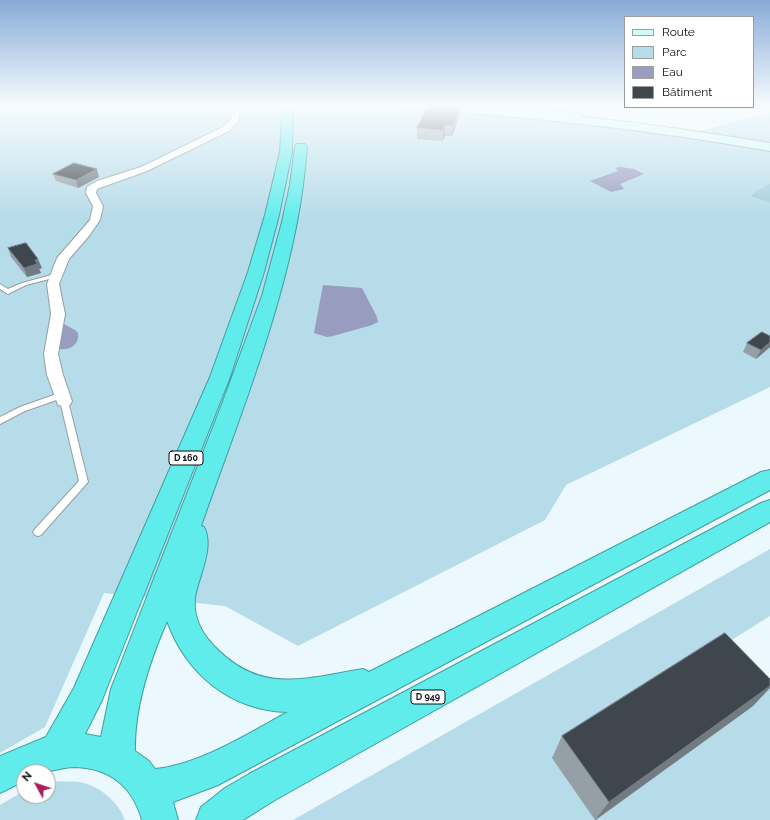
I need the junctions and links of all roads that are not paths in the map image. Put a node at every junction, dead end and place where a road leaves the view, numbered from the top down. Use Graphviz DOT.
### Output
graph roads {
  1 [pos="195,144"];
  2 [pos="286,144"];
  3 [pos="300,144"];
  4 [pos="753,144"];
  5 [pos="770,147"];
  6 [pos="55,276"];
  7 [pos="0,286"];
  8 [pos="63,398"];
  9 [pos="0,421"];
  10 [pos="209,469"];
  11 [pos="770,479"];
  12 [pos="770,510"];
  13 [pos="38,532"];
  14 [pos="382,682"];
  15 [pos="56,752"];
  16 [pos="118,760"];
  17 [pos="0,775"];
  18 [pos="148,787"];
  19 [pos="160,820"];
  20 [pos="214,820"];
  1 -- 6 [label="street"];
  2 -- 15 [label="highway, D 160"];
  3 -- 10 [label="highway, D 160"];
  4 -- 5 [label="street"];
  6 -- 7 [label="lane"];
  6 -- 8 [label="street"];
  8 -- 9 [label="lane"];
  8 -- 13 [label="lane"];
  10 -- 14 [label="highway"];
  10 -- 16 [label="highway, D 160"];
  11 -- 14 [label="highway"];
  12 -- 20 [label="highway, D 949"];
  14 -- 18 [label="highway"];
  15 -- 16 [label="highway"];
  15 -- 17 [label="highway"];
  16 -- 18 [label="highway"];
  18 -- 19 [label="highway"];
}
